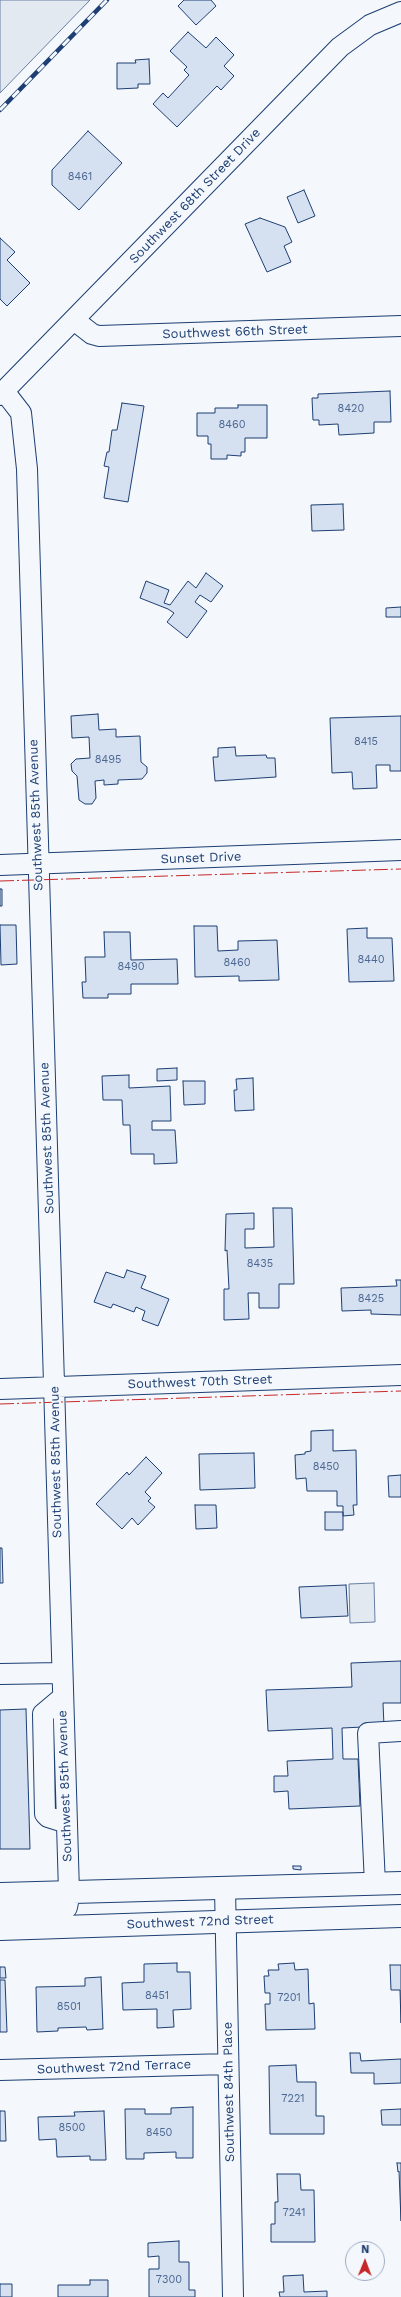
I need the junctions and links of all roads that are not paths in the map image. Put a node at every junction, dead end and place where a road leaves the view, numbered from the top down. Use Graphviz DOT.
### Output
graph roads {
  1 [pos="401,12"];
  2 [pos="74,320"];
  3 [pos="401,326"];
  4 [pos="2,393"];
  5 [pos="401,850"];
  6 [pos="38,864"];
  7 [pos="0,865"];
  8 [pos="401,1375"];
  9 [pos="54,1387"];
  10 [pos="0,1389"];
  11 [pos="61,1673"];
  12 [pos="0,1674"];
  13 [pos="401,1731"];
  14 [pos="375,1884"];
  15 [pos="401,1884"];
  16 [pos="225,1888"];
  17 [pos="69,1892"];
  18 [pos="0,1894"];
  19 [pos="0,1912"];
  20 [pos="401,1916"];
  21 [pos="226,1921"];
  22 [pos="0,1929"];
  23 [pos="228,2064"];
  24 [pos="0,2070"];
  25 [pos="233,2297"];
  1 -- 2 [label="street, Southwest 68th Street Drive"];
  2 -- 3 [label="street, Southwest 66th Street"];
  2 -- 4 [label="street, Southwest 68th Street Drive"];
  4 -- 6 [label="street, Southwest 85th Avenue"];
  5 -- 6 [label="street, Sunset Drive"];
  6 -- 7 [label="street, Sunset Drive"];
  6 -- 9 [label="street, Southwest 85th Avenue"];
  8 -- 9 [label="street, Southwest 70th Street"];
  9 -- 10 [label="street, Southwest 70th Street"];
  9 -- 11 [label="street, Southwest 85th Avenue"];
  11 -- 12 [label="street"];
  11 -- 17 [label="street, Southwest 85th Avenue"];
  13 -- 14 [label="street"];
  14 -- 15 [label="main road"];
  14 -- 16 [label="main road"];
  16 -- 17 [label="main road"];
  16 -- 21 [label="street, Southwest 84th Place"];
  17 -- 18 [label="main road"];
  17 -- 19 [label="main road"];
  20 -- 21 [label="main road, Southwest 72nd Street"];
  21 -- 22 [label="main road, Southwest 72nd Street"];
  21 -- 23 [label="street, Southwest 84th Place"];
  23 -- 24 [label="street, Southwest 72nd Terrace"];
  23 -- 25 [label="street, Southwest 84th Place"];
}
